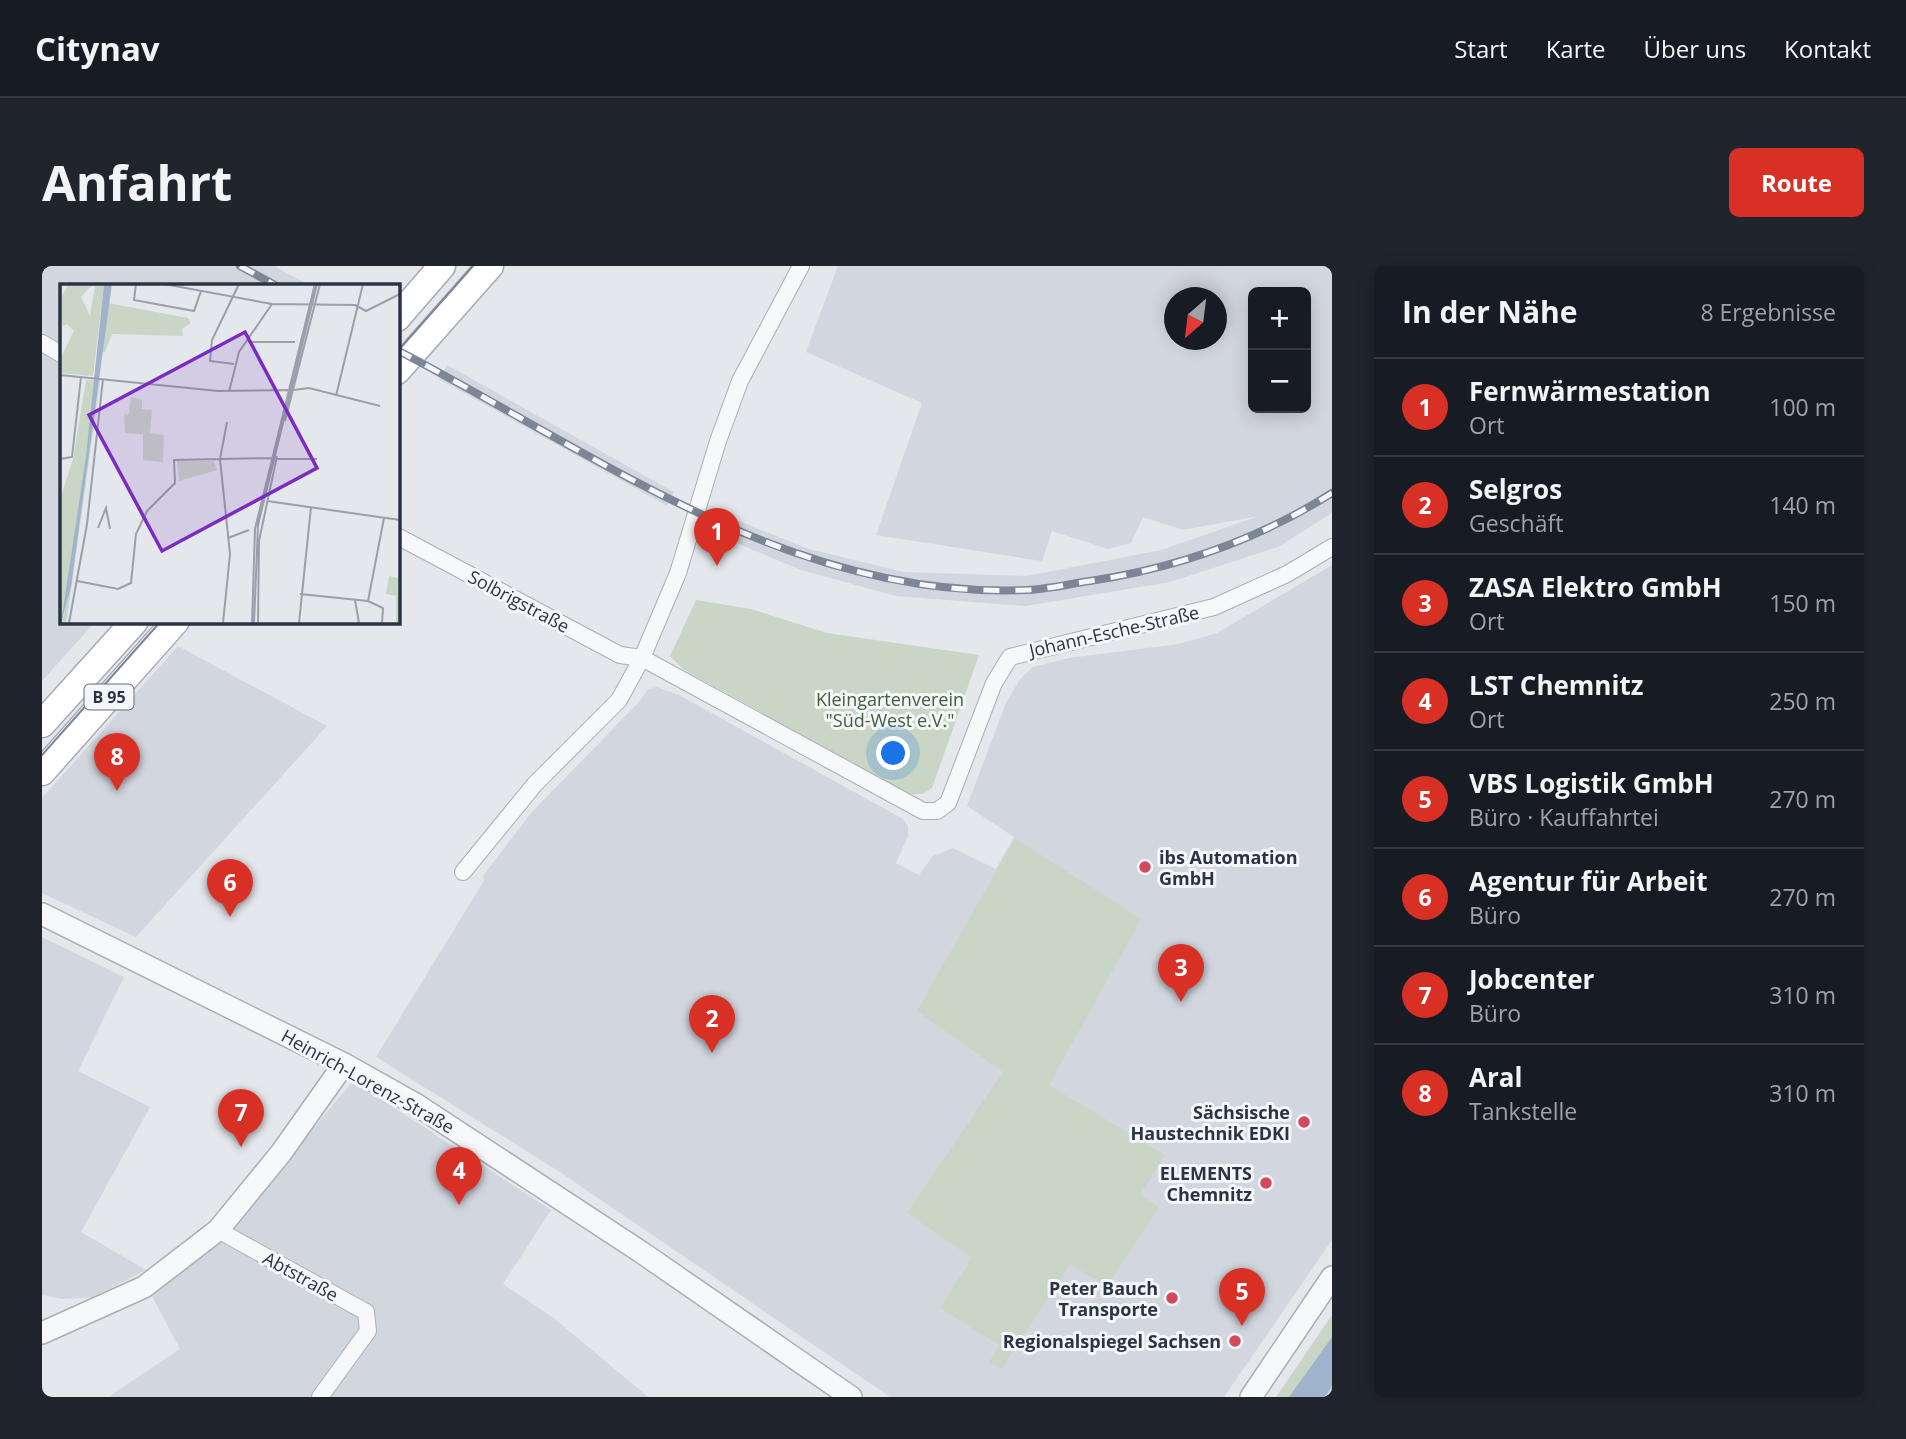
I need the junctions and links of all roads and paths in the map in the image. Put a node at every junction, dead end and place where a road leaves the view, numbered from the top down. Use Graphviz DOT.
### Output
graph roads {
  1 [pos="442,266"];
  2 [pos="491,266"];
  3 [pos="801,266"];
  4 [pos="399,316"];
  5 [pos="42,344"];
  6 [pos="60,353"];
  7 [pos="399,369"];
  8 [pos="399,537"];
  9 [pos="1332,547"];
  10 [pos="133,623"];
  11 [pos="174,623"];
  12 [pos="642,659"];
  13 [pos="42,724"];
  14 [pos="42,772"];
  15 [pos="463,872"];
  16 [pos="42,914"];
  17 [pos="344,1064"];
  18 [pos="218,1230"];
  19 [pos="1332,1277"];
  20 [pos="47,1326"];
  21 [pos="320,1397"];
  22 [pos="851,1397"];
  23 [pos="1251,1397"];
  1 -- 4 [label="main road"];
  2 -- 7 [label="main road"];
  3 -- 12 [label="street"];
  5 -- 6 [label="street"];
  8 -- 12 [label="street, Solbrigstraße"];
  9 -- 12 [label="street, Johann-Esche-Straße"];
  10 -- 13 [label="main road, B 95"];
  11 -- 14 [label="main road, B 95"];
  12 -- 15 [label="street"];
  16 -- 17 [label="street, Heinrich-Lorenz-Straße"];
  17 -- 18 [label="street"];
  17 -- 22 [label="street, Heinrich-Lorenz-Straße"];
  18 -- 20 [label="street"];
  18 -- 21 [label="street, Abtstraße"];
  19 -- 23 [label="street"];
}
